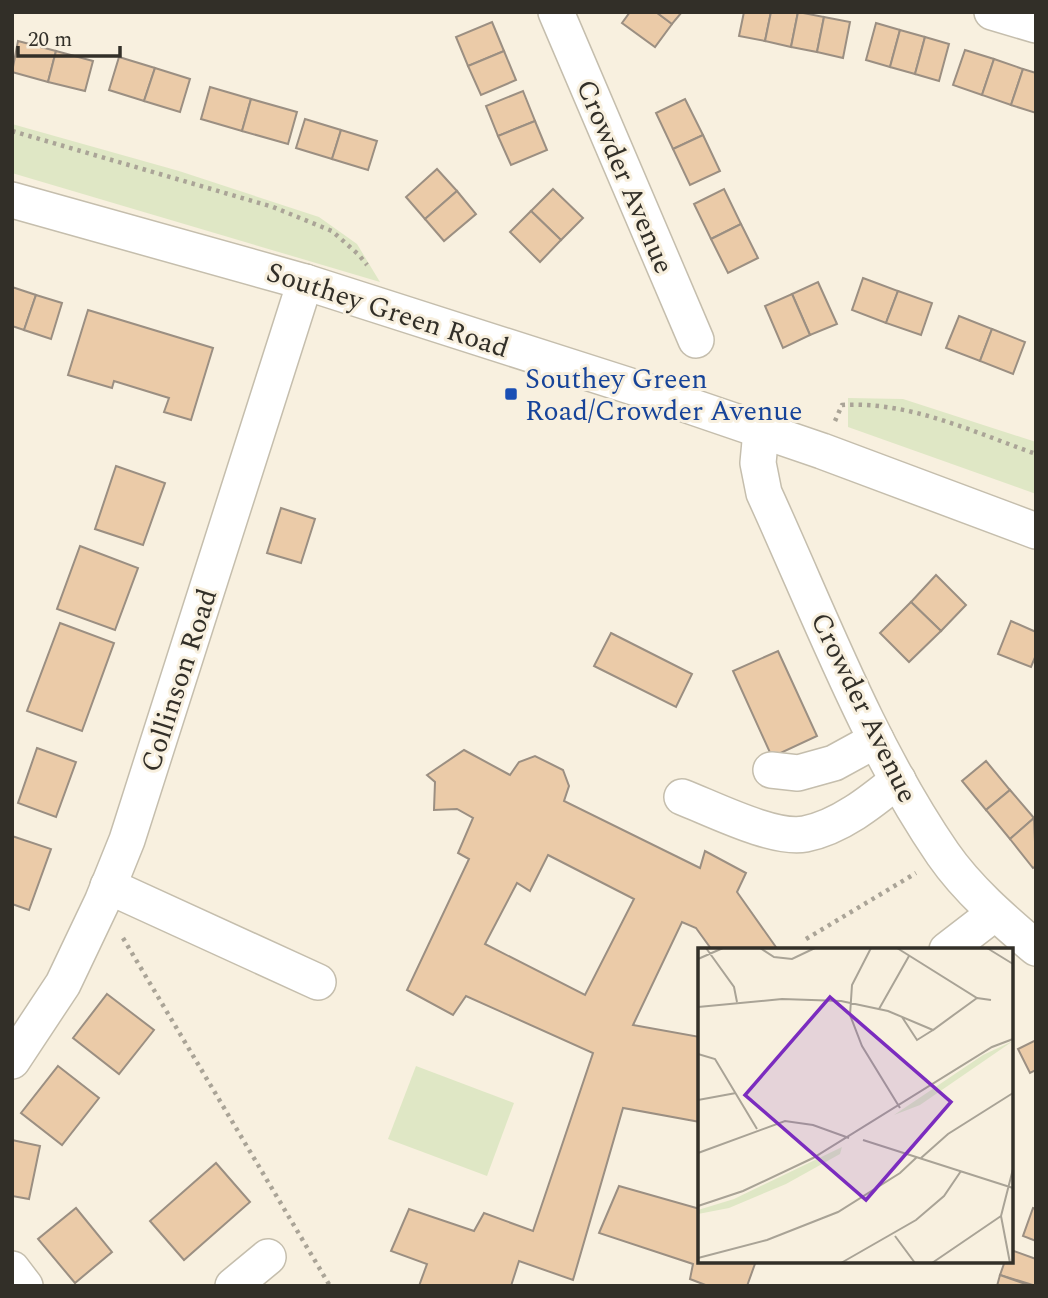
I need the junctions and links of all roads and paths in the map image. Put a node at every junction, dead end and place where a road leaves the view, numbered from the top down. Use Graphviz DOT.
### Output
graph roads {
  1 [pos="556,12"];
  2 [pos="992,12"];
  3 [pos="1036,25"];
  4 [pos="12,131"];
  5 [pos="12,200"];
  6 [pos="305,282"];
  7 [pos="372,303"];
  8 [pos="696,340"];
  9 [pos="761,431"];
  10 [pos="822,451"];
  11 [pos="1036,454"];
  12 [pos="1036,531"];
  13 [pos="876,740"];
  14 [pos="771,770"];
  15 [pos="898,780"];
  16 [pos="682,797"];
  17 [pos="945,856"];
  18 [pos="105,894"];
  19 [pos="995,913"];
  20 [pos="806,939"];
  21 [pos="950,948"];
  22 [pos="1036,948"];
  23 [pos="318,982"];
  24 [pos="12,1061"];
  25 [pos="268,1257"];
  26 [pos="12,1269"];
  27 [pos="25,1286"];
  28 [pos="233,1286"];
  29 [pos="330,1286"];
  1 -- 8 [label="street, Crowder Avenue"];
  2 -- 3 [label="street"];
  4 -- 7 [label="path"];
  5 -- 6 [label="street, Southey Green Road"];
  6 -- 7 [label="street, Southey Green Road"];
  6 -- 18 [label="street, Collinson Road"];
  7 -- 9 [label="street, Southey Green Road"];
  9 -- 10 [label="street, Southey Green Road"];
  9 -- 13 [label="street, Crowder Avenue"];
  10 -- 11 [label="path"];
  10 -- 12 [label="street, Southey Green Road"];
  13 -- 14 [label="street"];
  13 -- 15 [label="street, Crowder Avenue"];
  15 -- 16 [label="street"];
  15 -- 17 [label="street, Crowder Avenue"];
  17 -- 19 [label="street, Crowder Avenue"];
  17 -- 20 [label="path"];
  18 -- 23 [label="street"];
  18 -- 24 [label="street, Collinson Road"];
  18 -- 29 [label="path"];
  19 -- 21 [label="street"];
  19 -- 22 [label="street, Crowder Avenue"];
  25 -- 28 [label="street"];
  26 -- 27 [label="street"];
}
